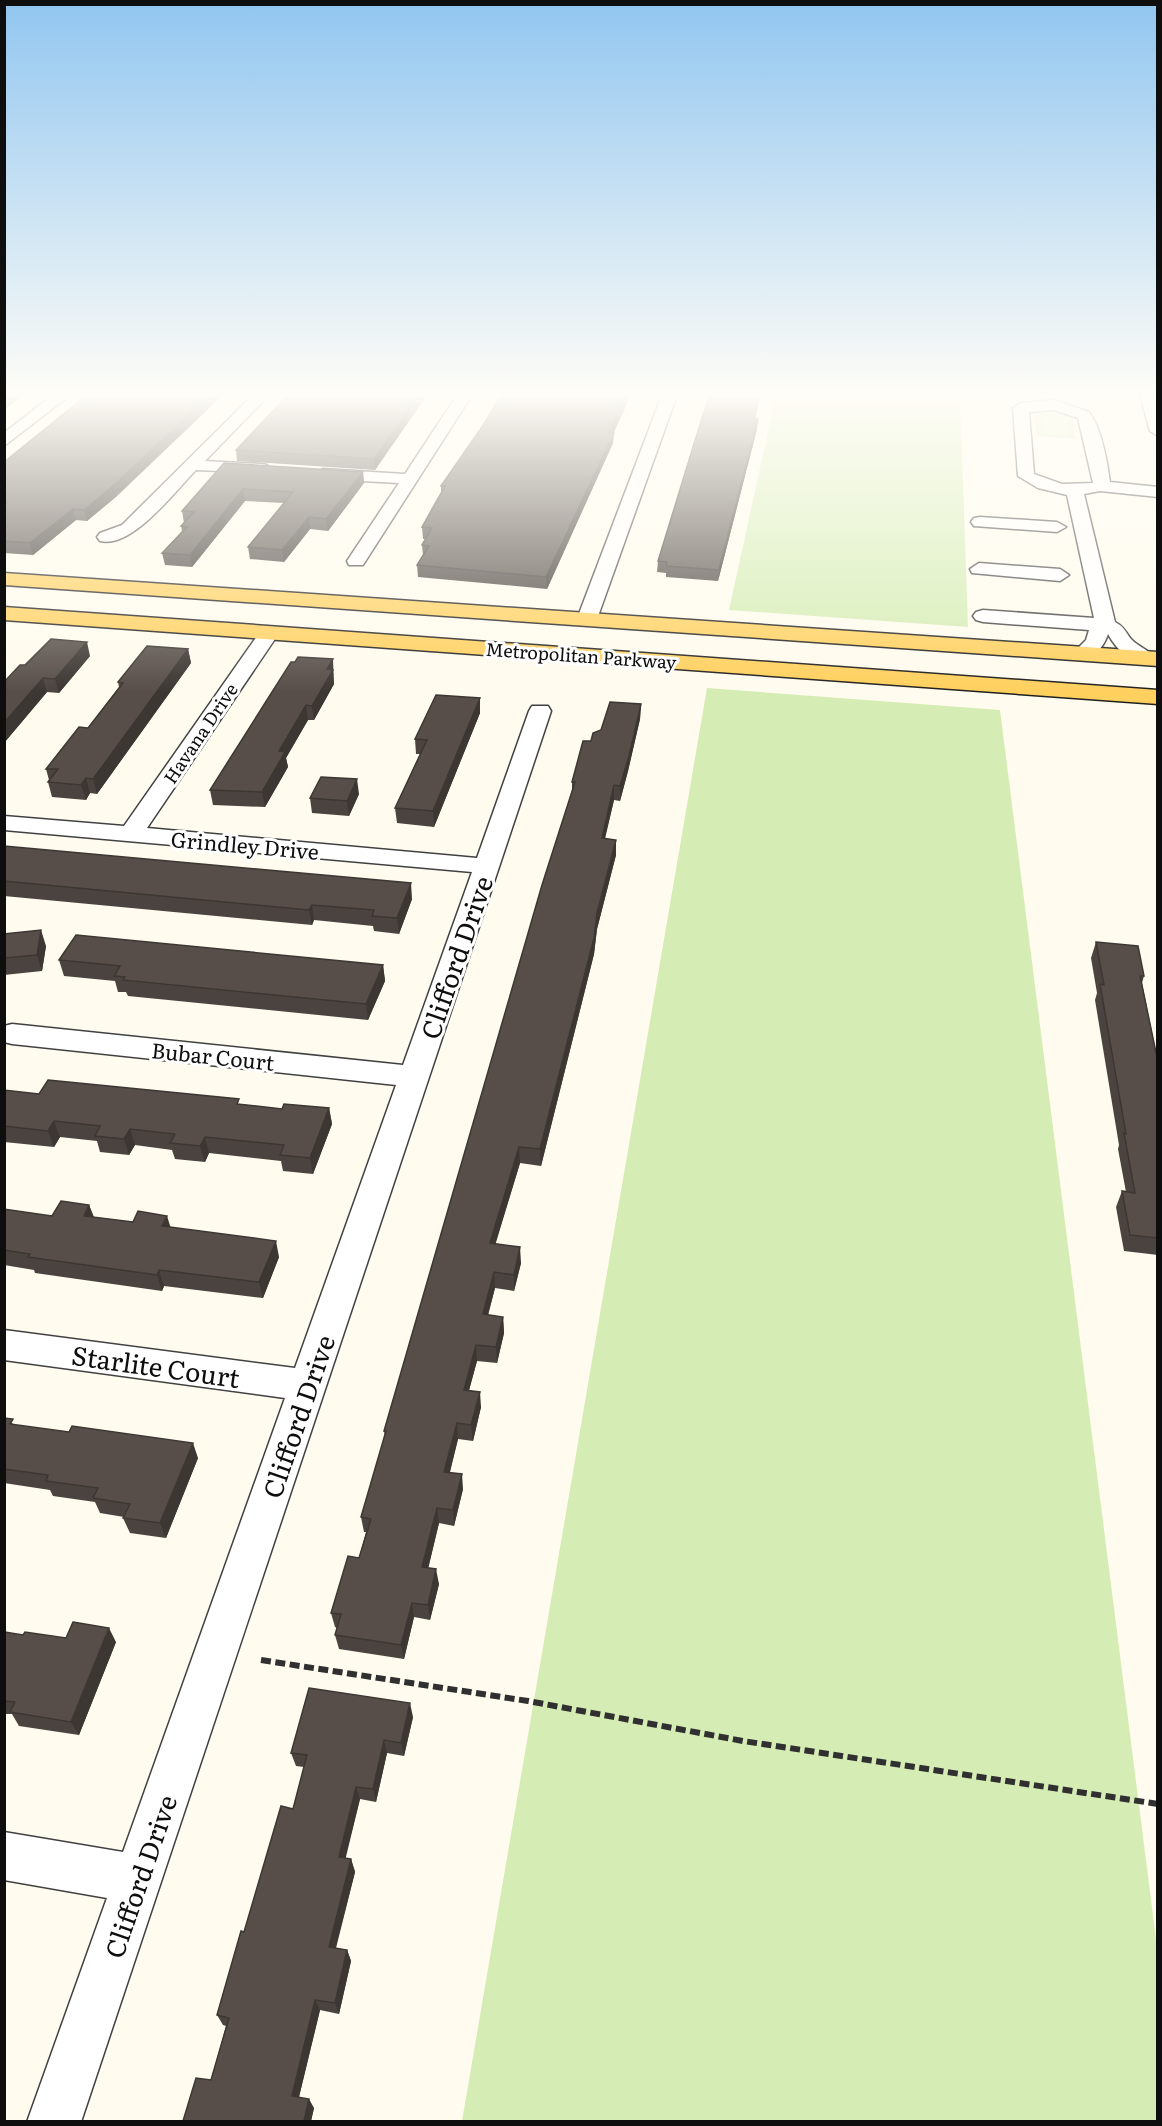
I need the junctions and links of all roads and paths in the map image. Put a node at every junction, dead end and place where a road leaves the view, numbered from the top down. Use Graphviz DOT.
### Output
graph roads {
  1 [pos="167,494"];
  2 [pos="401,494"];
  3 [pos="633,494"];
  4 [pos="1076,494"];
  5 [pos="980,522"];
  6 [pos="1084,530"];
  7 [pos="106,537"];
  8 [pos="356,561"];
  9 [pos="979,569"];
  10 [pos="4,579"];
  11 [pos="1095,579"];
  12 [pos="319,601"];
  13 [pos="4,614"];
  14 [pos="518,615"];
  15 [pos="983,616"];
  16 [pos="587,620"];
  17 [pos="1106,625"];
  18 [pos="276,633"];
  19 [pos="493,649"];
  20 [pos="1082,654"];
  21 [pos="1151,658"];
  22 [pos="1158,697"];
  23 [pos="540,711"];
  24 [pos="4,823"];
  25 [pos="131,834"];
  26 [pos="486,866"];
  27 [pos="12,1034"];
  28 [pos="414,1077"];
  29 [pos="4,1345"];
  30 [pos="308,1385"];
  31 [pos="261,1660"];
  32 [pos="1158,1804"];
  33 [pos="4,1856"];
  34 [pos="138,1879"];
  35 [pos="54,2121"];
  1 -- 7 [label="street"];
  2 -- 8 [label="street"];
  3 -- 16 [label="street"];
  4 -- 6 [label="street"];
  5 -- 6 [label="street"];
  6 -- 11 [label="street"];
  9 -- 11 [label="street"];
  10 -- 12 [label="main road, Metropolitan Parkway"];
  11 -- 17 [label="street"];
  12 -- 14 [label="main road, Metropolitan Parkway"];
  12 -- 18 [label="main road"];
  13 -- 18 [label="main road, Metropolitan Parkway"];
  14 -- 16 [label="main road, Metropolitan Parkway"];
  14 -- 19 [label="main road"];
  15 -- 17 [label="street"];
  16 -- 20 [label="main road, Metropolitan Parkway"];
  17 -- 20 [label="street"];
  17 -- 21 [label="street"];
  18 -- 19 [label="main road, Metropolitan Parkway"];
  18 -- 25 [label="street, Havana Drive"];
  19 -- 22 [label="main road, Metropolitan Parkway"];
  20 -- 21 [label="main road, Metropolitan Parkway"];
  23 -- 26 [label="street, Clifford Drive"];
  24 -- 25 [label="street, Grindley Drive"];
  25 -- 26 [label="street, Grindley Drive"];
  26 -- 28 [label="street, Clifford Drive"];
  27 -- 28 [label="street, Bubar Court"];
  28 -- 30 [label="street, Clifford Drive"];
  29 -- 30 [label="street, Starlite Court"];
  30 -- 34 [label="street, Clifford Drive"];
  31 -- 32 [label="path"];
  33 -- 34 [label="street"];
  34 -- 35 [label="street, Clifford Drive"];
}
